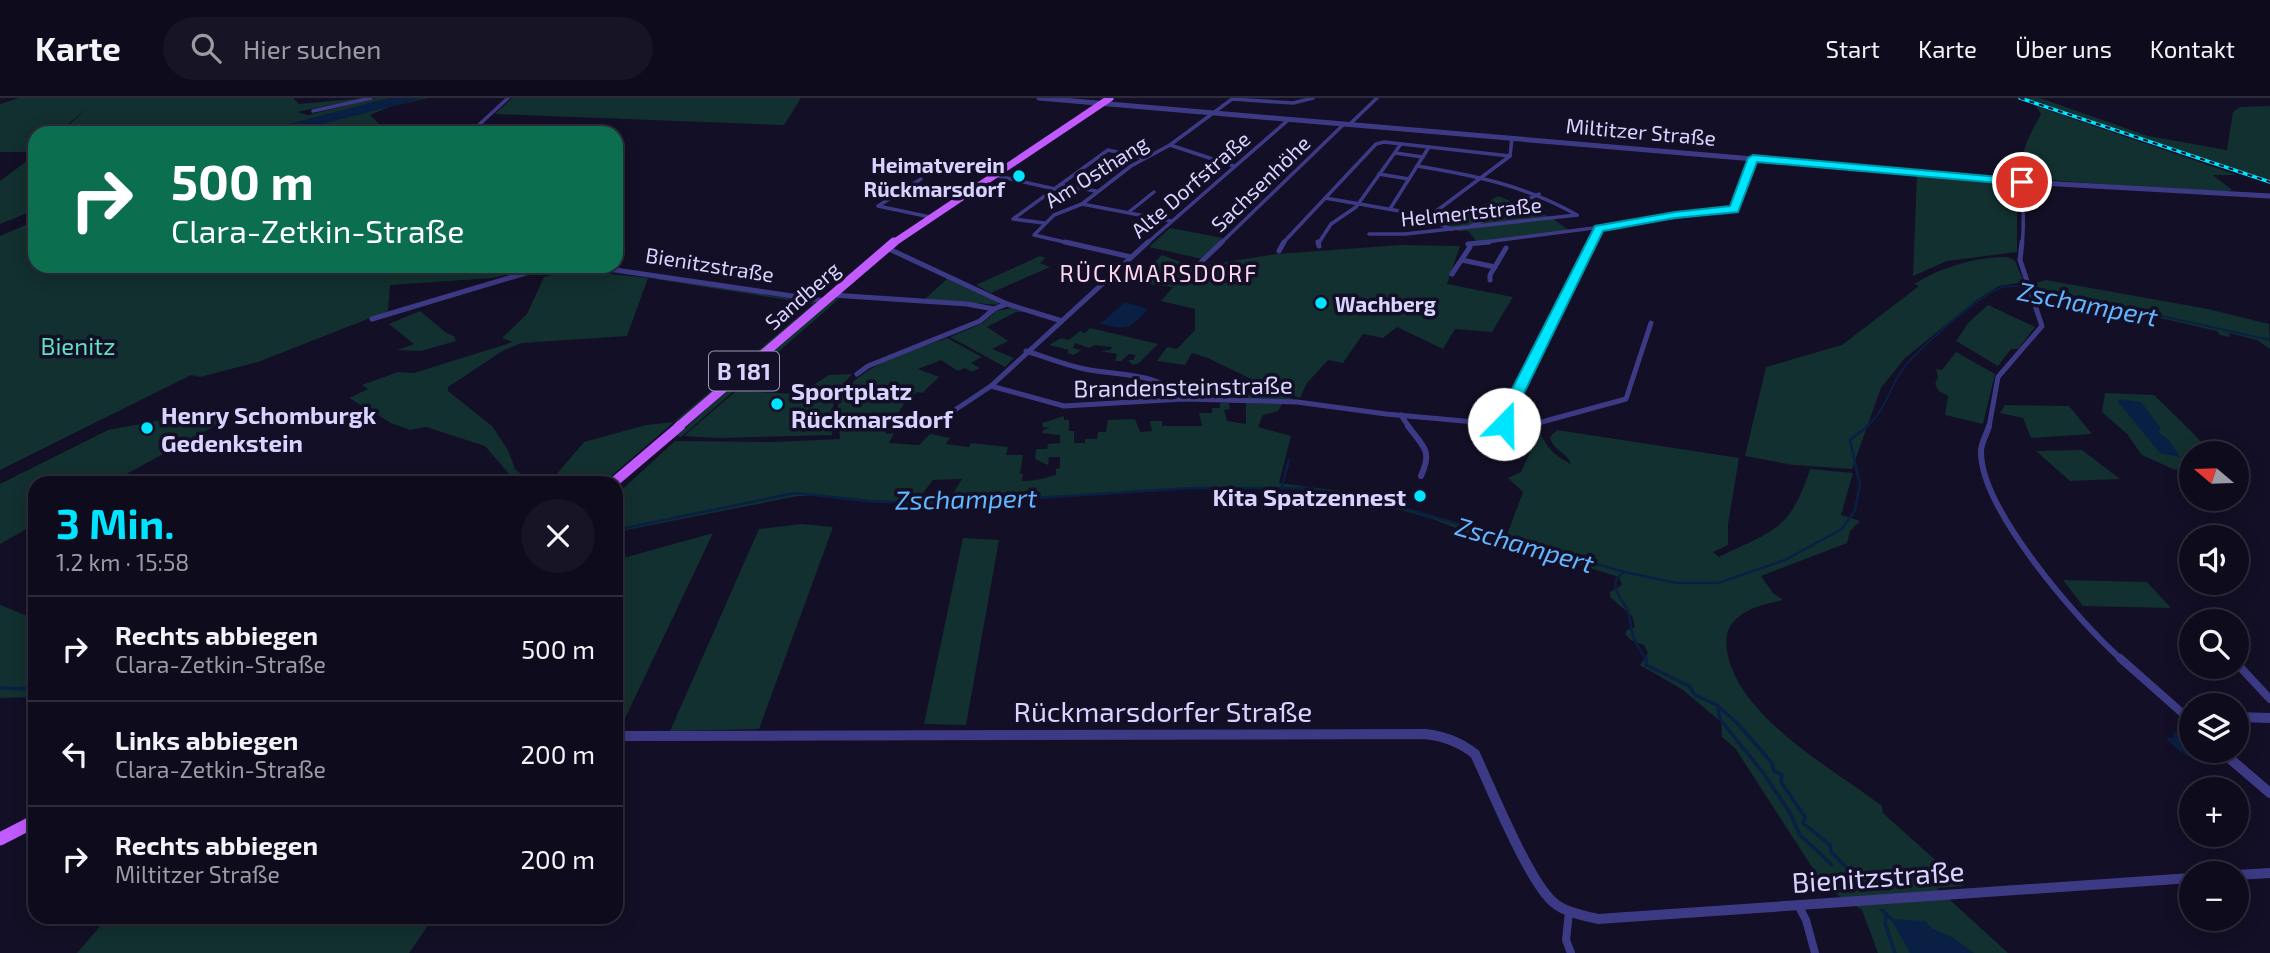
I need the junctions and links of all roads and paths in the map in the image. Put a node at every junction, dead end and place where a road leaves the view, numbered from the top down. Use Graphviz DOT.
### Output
graph roads {
  1 [pos="370,98"];
  2 [pos="508,98"];
  3 [pos="1039,98"];
  4 [pos="1059,98"];
  5 [pos="1110,98"];
  6 [pos="1223,98"];
  7 [pos="1313,98"];
  8 [pos="1377,98"];
  9 [pos="1236,99"];
  10 [pos="1101,104"];
  11 [pos="313,111"];
  12 [pos="1215,112"];
  13 [pos="1287,121"];
  14 [pos="1347,124"];
  15 [pos="478,126"];
  16 [pos="1512,138"];
  17 [pos="1401,144"];
  18 [pos="1170,145"];
  19 [pos="1429,148"];
  20 [pos="1395,153"];
  21 [pos="1510,156"];
  22 [pos="1423,157"];
  23 [pos="1144,158"];
  24 [pos="1753,158"];
  25 [pos="1234,166"];
  26 [pos="1418,166"];
  27 [pos="1379,174"];
  28 [pos="993,175"];
  29 [pos="1481,178"];
  30 [pos="922,179"];
  31 [pos="1409,179"];
  32 [pos="2022,182"];
  33 [pos="1060,185"];
  34 [pos="1055,189"];
  35 [pos="1097,191"];
  36 [pos="1154,192"];
  37 [pos="1539,194"];
  38 [pos="2270,196"];
  39 [pos="1325,198"];
  40 [pos="1082,204"];
  41 [pos="1358,204"];
  42 [pos="1390,209"];
  43 [pos="1129,212"];
  44 [pos="930,216"];
  45 [pos="1427,218"];
  46 [pos="1171,221"];
  47 [pos="1044,223"];
  48 [pos="1379,227"];
  49 [pos="1468,228"];
  50 [pos="1599,229"];
  51 [pos="1453,230"];
  52 [pos="1369,234"];
  53 [pos="1381,234"];
  54 [pos="1319,246"];
  55 [pos="887,248"];
  56 [pos="1506,248"];
  57 [pos="1279,251"];
  58 [pos="1131,257"];
  59 [pos="1462,260"];
  60 [pos="1199,264"];
  61 [pos="1495,267"];
  62 [pos="623,271"];
  63 [pos="526,273"];
  64 [pos="1452,274"];
  65 [pos="1490,280"];
  66 [pos="829,298"];
  67 [pos="1007,304"];
  68 [pos="994,309"];
  69 [pos="372,319"];
  70 [pos="1062,321"];
  71 [pos="1651,323"];
  72 [pos="1026,351"];
  73 [pos="857,374"];
  74 [pos="990,386"];
  75 [pos="1184,399"];
  76 [pos="1401,415"];
  77 [pos="934,424"];
  78 [pos="1504,424"];
  79 [pos="621,476"];
  80 [pos="1421,476"];
  81 [pos="2249,676"];
  82 [pos="2270,699"];
  83 [pos="2179,710"];
  84 [pos="2249,717"];
  85 [pos="2270,718"];
  86 [pos="623,736"];
  87 [pos="2235,763"];
  88 [pos="2270,793"];
  89 [pos="28,825"];
  90 [pos="0,839"];
  91 [pos="2270,873"];
  92 [pos="2249,874"];
  93 [pos="2179,879"];
  94 [pos="1799,907"];
  95 [pos="1569,912"];
  96 [pos="1572,953"];
  97 [pos="1813,953"];
  1 -- 11 [label="street"];
  2 -- 15 [label="street"];
  3 -- 10 [label="street, Miltitzer Straße"];
  4 -- 10 [label="street, Miltitzer Straße"];
  5 -- 10 [label="main road, B 181"];
  6 -- 9 [label="street"];
  7 -- 9 [label="street"];
  8 -- 14 [label="street, Sachsenhöhe"];
  9 -- 12 [label="street, Am Osthang"];
  10 -- 12 [label="street, Miltitzer Straße"];
  10 -- 28 [label="main road, Sandberg / B 181"];
  12 -- 14 [label="street, Miltitzer Straße"];
  12 -- 18 [label="street, Am Osthang"];
  13 -- 25 [label="street, Alte Dorfstraße"];
  14 -- 16 [label="street, Miltitzer Straße"];
  14 -- 60 [label="street, Sachsenhöhe"];
  16 -- 21 [label="street"];
  16 -- 24 [label="street, Miltitzer Straße"];
  17 -- 19 [label="street"];
  17 -- 20 [label="street"];
  17 -- 39 [label="street"];
  18 -- 23 [label="street, Am Osthang"];
  18 -- 25 [label="street"];
  19 -- 21 [label="street"];
  19 -- 22 [label="street"];
  20 -- 22 [label="street"];
  20 -- 27 [label="street"];
  21 -- 29 [label="street"];
  22 -- 26 [label="street"];
  23 -- 33 [label="street"];
  23 -- 35 [label="street, Am Osthang"];
  24 -- 32 [label="street, Miltitzer Straße"];
  24 -- 50 [label="street"];
  25 -- 46 [label="street, Alte Dorfstraße"];
  26 -- 29 [label="street"];
  26 -- 31 [label="street"];
  27 -- 31 [label="street"];
  27 -- 41 [label="street"];
  28 -- 34 [label="street"];
  28 -- 44 [label="main road, Sandberg / B 181"];
  29 -- 37 [label="street"];
  29 -- 45 [label="street"];
  30 -- 44 [label="street"];
  31 -- 42 [label="street"];
  32 -- 38 [label="street, Miltitzer Straße"];
  32 -- 83 [label="street"];
  33 -- 34 [label="street"];
  33 -- 35 [label="street"];
  34 -- 47 [label="street"];
  35 -- 40 [label="street, Am Osthang"];
  36 -- 43 [label="street"];
  37 -- 49 [label="street"];
  37 -- 49 [label="street, Helmertstraße"];
  39 -- 41 [label="street"];
  39 -- 57 [label="street"];
  40 -- 43 [label="street"];
  40 -- 47 [label="street, Am Osthang"];
  41 -- 42 [label="street"];
  41 -- 54 [label="street"];
  42 -- 45 [label="street"];
  43 -- 46 [label="street"];
  44 -- 55 [label="main road, Sandberg / B 181"];
  45 -- 51 [label="street"];
  46 -- 58 [label="street, Alte Dorfstraße"];
  47 -- 58 [label="street, Am Osthang"];
  48 -- 53 [label="street"];
  49 -- 51 [label="street, Helmertstraße"];
  50 -- 59 [label="street"];
  50 -- 78 [label="street"];
  51 -- 53 [label="street, Helmertstraße"];
  52 -- 53 [label="street, Helmertstraße"];
  55 -- 66 [label="main road, Sandberg / B 181"];
  55 -- 67 [label="street"];
  56 -- 61 [label="street"];
  58 -- 70 [label="street, Alte Dorfstraße"];
  59 -- 61 [label="street"];
  59 -- 64 [label="street"];
  61 -- 65 [label="street"];
  62 -- 66 [label="street, Bienitzstraße"];
  63 -- 69 [label="street"];
  66 -- 68 [label="street, Bienitzstraße"];
  66 -- 79 [label="main road, Sandberg / B 181"];
  67 -- 68 [label="street"];
  67 -- 70 [label="street"];
  68 -- 73 [label="street"];
  70 -- 72 [label="street, Alte Dorfstraße"];
  71 -- 78 [label="street, Brandensteinstraße"];
  72 -- 74 [label="street, Alte Dorfstraße"];
  72 -- 75 [label="street"];
  74 -- 75 [label="street, Brandensteinstraße"];
  74 -- 77 [label="street, Alte Dorfstraße"];
  75 -- 76 [label="street, Brandensteinstraße"];
  76 -- 78 [label="street, Brandensteinstraße"];
  76 -- 80 [label="street"];
  81 -- 82 [label="street"];
  84 -- 85 [label="street"];
  86 -- 95 [label="street, Rückmarsdorfer Straße"];
  87 -- 88 [label="street"];
  89 -- 90 [label="main road"];
  91 -- 92 [label="street"];
  93 -- 94 [label="street, Bienitzstraße"];
  94 -- 95 [label="street, Bienitzstraße"];
  94 -- 97 [label="street"];
  95 -- 96 [label="street"];
}
